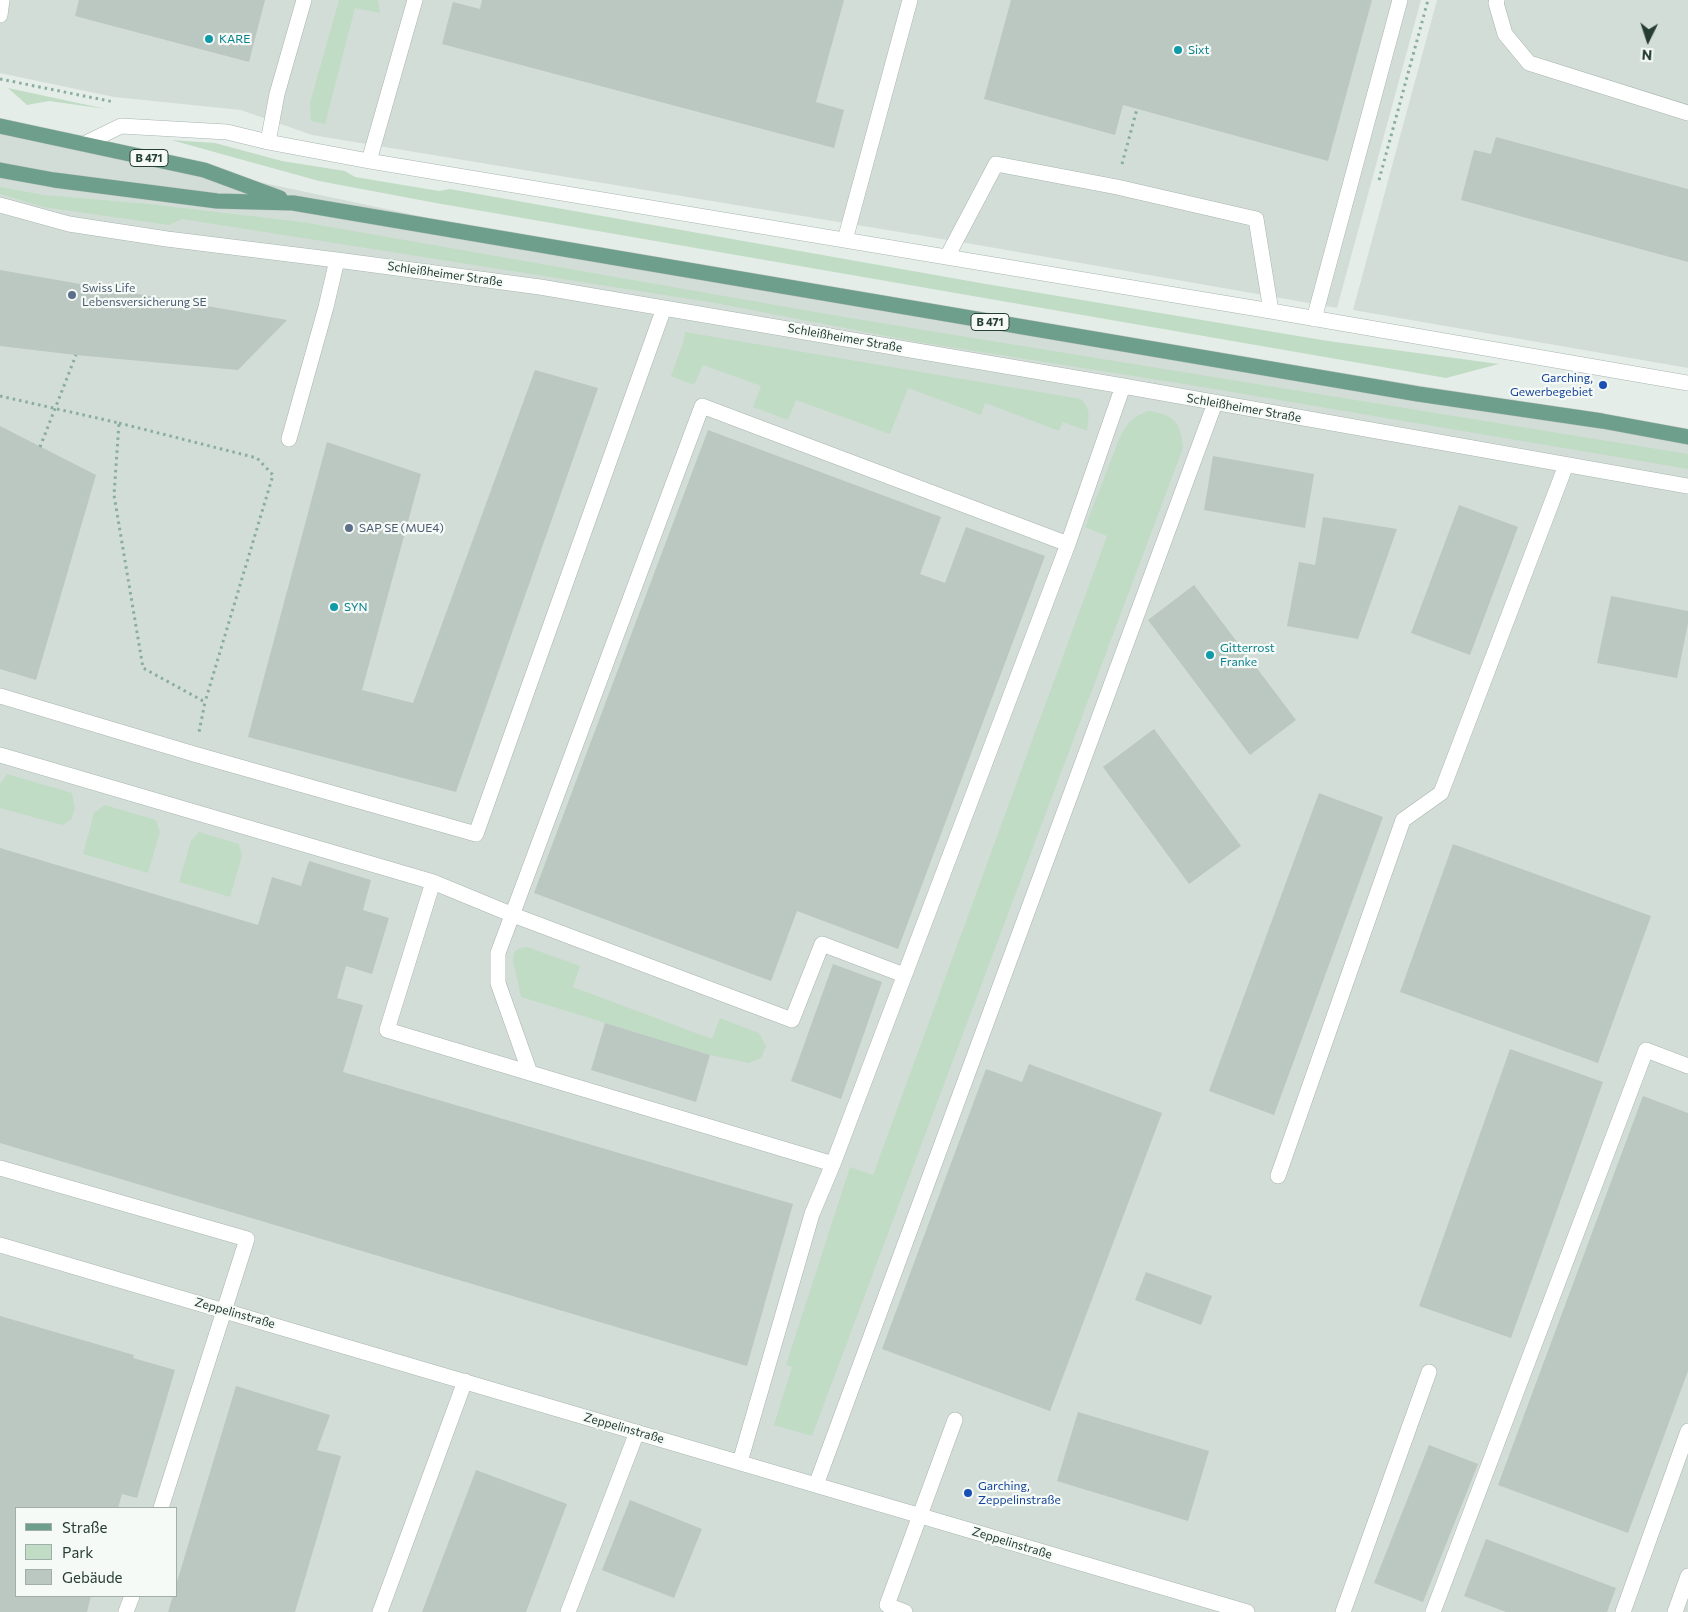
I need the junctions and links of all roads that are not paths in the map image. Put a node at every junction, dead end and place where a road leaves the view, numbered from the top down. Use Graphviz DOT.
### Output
graph roads {
  1 [pos="2,0"];
  2 [pos="304,0"];
  3 [pos="415,0"];
  4 [pos="910,0"];
  5 [pos="1400,0"];
  6 [pos="1497,0"];
  7 [pos="0,15"];
  8 [pos="1688,113"];
  9 [pos="0,126"];
  10 [pos="268,142"];
  11 [pos="84,144"];
  12 [pos="369,161"];
  13 [pos="0,170"];
  14 [pos="293,203"];
  15 [pos="0,205"];
  16 [pos="845,240"];
  17 [pos="947,257"];
  18 [pos="338,260"];
  19 [pos="664,308"];
  20 [pos="1271,311"];
  21 [pos="1314,319"];
  22 [pos="1688,383"];
  23 [pos="1123,386"];
  24 [pos="1215,403"];
  25 [pos="1688,436"];
  26 [pos="289,439"];
  27 [pos="1566,465"];
  28 [pos="1688,486"];
  29 [pos="1068,544"];
  30 [pos="0,696"];
  31 [pos="0,755"];
  32 [pos="433,882"];
  33 [pos="512,915"];
  34 [pos="904,975"];
  35 [pos="1688,1066"];
  36 [pos="530,1073"];
  37 [pos="833,1164"];
  38 [pos="0,1168"];
  39 [pos="1278,1176"];
  40 [pos="0,1245"];
  41 [pos="225,1310"];
  42 [pos="1429,1372"];
  43 [pos="465,1381"];
  44 [pos="955,1420"];
  45 [pos="1688,1431"];
  46 [pos="637,1432"];
  47 [pos="740,1462"];
  48 [pos="816,1485"];
  49 [pos="161,1507"];
  50 [pos="919,1515"];
  51 [pos="1686,1585"];
  52 [pos="132,1597"];
  53 [pos="126,1612"];
  54 [pos="380,1612"];
  55 [pos="568,1612"];
  56 [pos="905,1612"];
  57 [pos="1248,1612"];
  58 [pos="1343,1612"];
  59 [pos="1433,1612"];
  60 [pos="1623,1612"];
  61 [pos="1675,1612"];
  1 -- 7 [label="street"];
  2 -- 10 [label="street"];
  3 -- 12 [label="street"];
  4 -- 16 [label="street"];
  5 -- 21 [label="street"];
  6 -- 8 [label="street"];
  9 -- 11 [label="main road, B 471"];
  10 -- 11 [label="street"];
  10 -- 12 [label="street"];
  11 -- 14 [label="main road, B 471"];
  12 -- 16 [label="street"];
  13 -- 14 [label="main road, B 471"];
  14 -- 25 [label="main road, B 471"];
  15 -- 18 [label="street, Schleißheimer Straße"];
  16 -- 17 [label="street"];
  17 -- 20 [label="street"];
  17 -- 20 [label="street"];
  18 -- 19 [label="street, Schleißheimer Straße"];
  18 -- 26 [label="street"];
  19 -- 23 [label="street, Schleißheimer Straße"];
  19 -- 30 [label="street"];
  20 -- 21 [label="street"];
  21 -- 22 [label="street"];
  23 -- 24 [label="street, Schleißheimer Straße"];
  23 -- 29 [label="street"];
  24 -- 27 [label="street, Schleißheimer Straße"];
  24 -- 48 [label="street"];
  27 -- 28 [label="street, Schleißheimer Straße"];
  27 -- 39 [label="street"];
  29 -- 33 [label="street"];
  29 -- 34 [label="street"];
  31 -- 32 [label="street"];
  32 -- 33 [label="street"];
  32 -- 36 [label="street"];
  33 -- 34 [label="street"];
  33 -- 36 [label="street"];
  34 -- 37 [label="street"];
  35 -- 59 [label="street"];
  36 -- 37 [label="street"];
  37 -- 47 [label="street"];
  38 -- 41 [label="street"];
  40 -- 41 [label="street, Zeppelinstraße"];
  41 -- 43 [label="street, Zeppelinstraße"];
  41 -- 49 [label="street"];
  42 -- 58 [label="street"];
  43 -- 46 [label="street, Zeppelinstraße"];
  43 -- 54 [label="street"];
  44 -- 50 [label="street"];
  45 -- 60 [label="street"];
  46 -- 47 [label="street, Zeppelinstraße"];
  46 -- 55 [label="street"];
  47 -- 48 [label="street, Zeppelinstraße"];
  48 -- 50 [label="street, Zeppelinstraße"];
  50 -- 56 [label="street"];
  50 -- 57 [label="street, Zeppelinstraße"];
  51 -- 61 [label="street"];
  52 -- 53 [label="street"];
}
